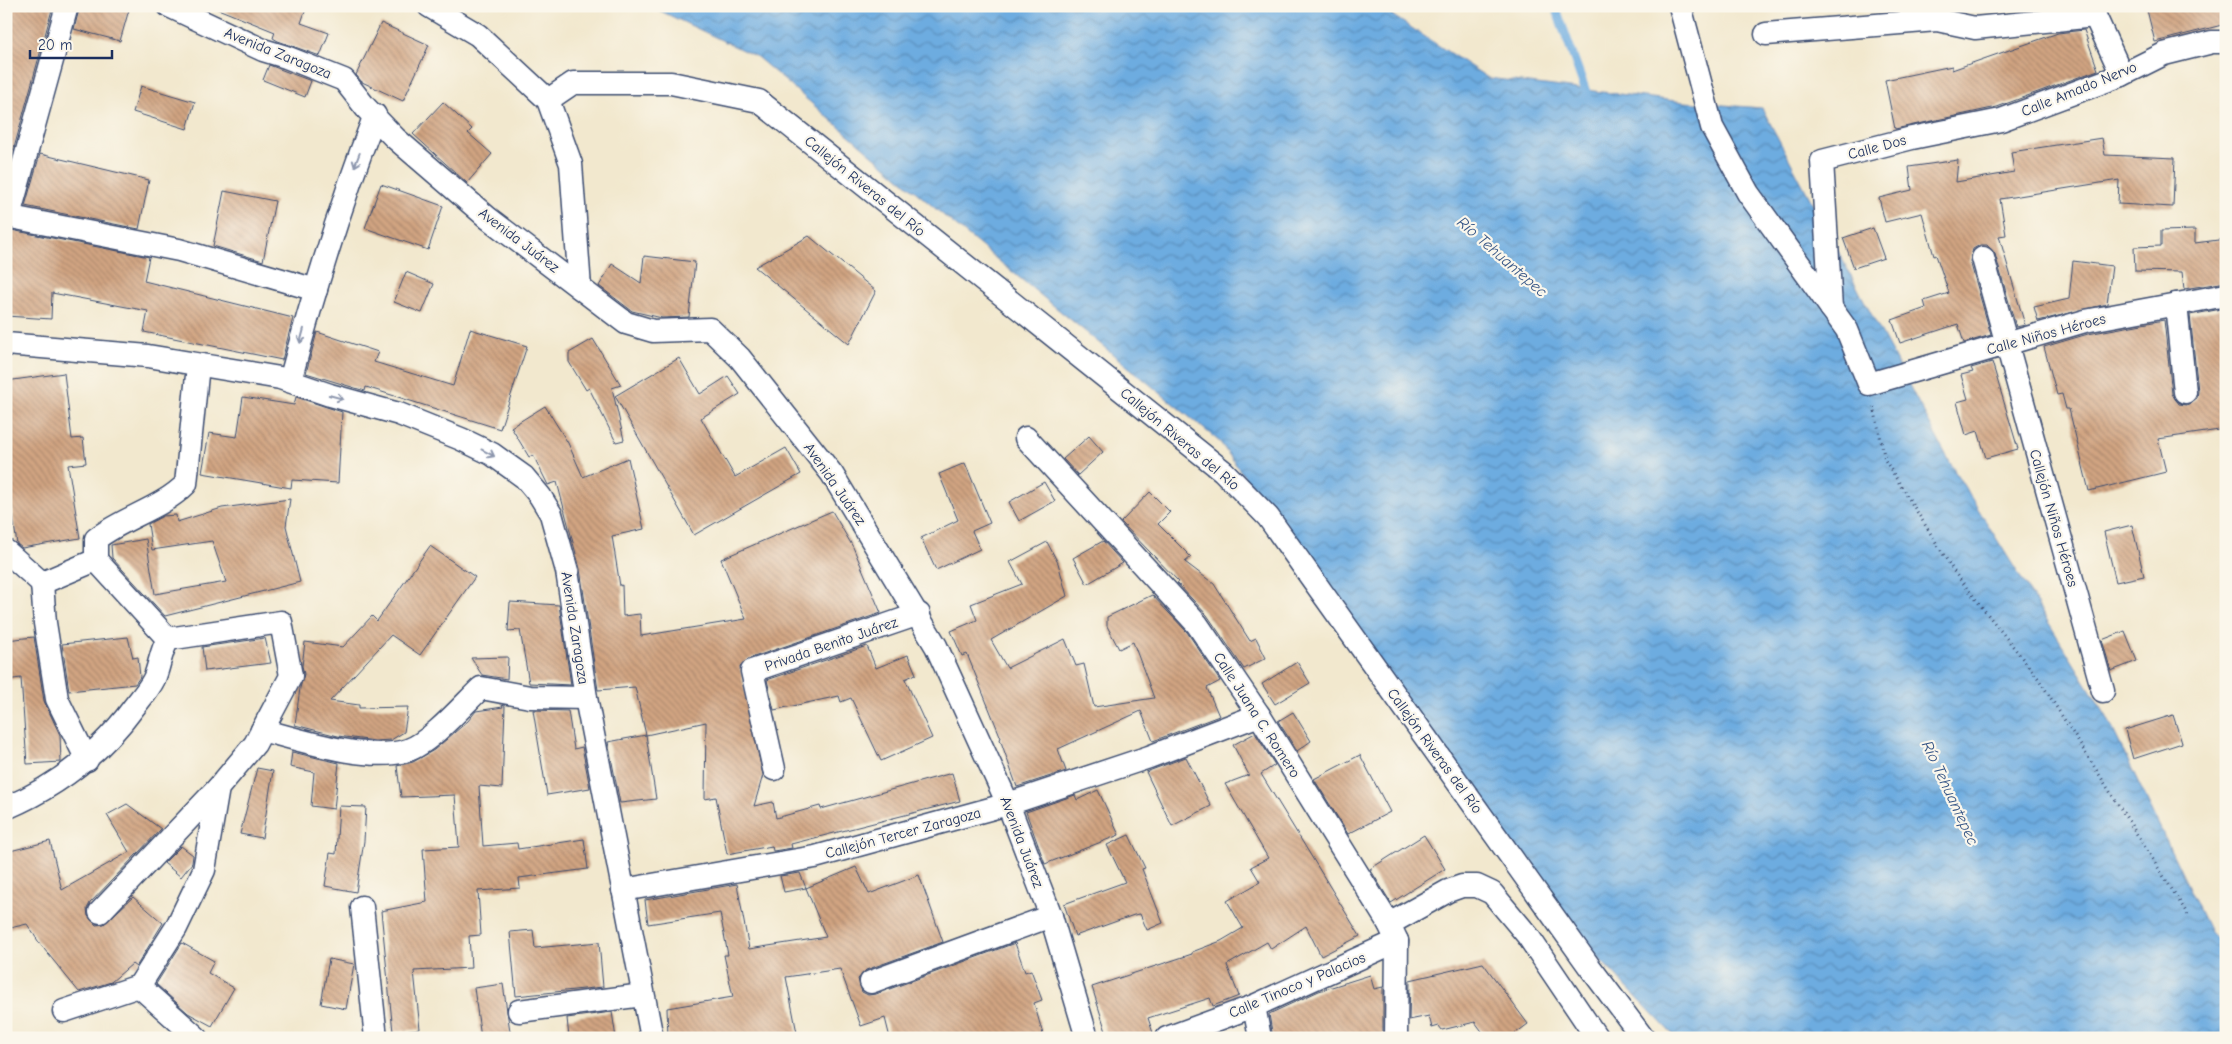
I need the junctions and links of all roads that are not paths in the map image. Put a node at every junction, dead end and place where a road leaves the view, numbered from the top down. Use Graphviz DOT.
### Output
graph roads {
  1 [pos="67,6"];
  2 [pos="169,6"];
  3 [pos="429,6"];
  4 [pos="1680,6"];
  5 [pos="2094,11"];
  6 [pos="1937,13"];
  7 [pos="1766,34"];
  8 [pos="2226,42"];
  9 [pos="2122,74"];
  10 [pos="548,100"];
  11 [pos="375,115"];
  12 [pos="1932,135"];
  13 [pos="8,216"];
  14 [pos="1983,258"];
  15 [pos="580,288"];
  16 [pos="316,290"];
  17 [pos="2226,294"];
  18 [pos="2176,304"];
  19 [pos="1831,308"];
  20 [pos="6,344"];
  21 [pos="2005,344"];
  22 [pos="198,365"];
  23 [pos="290,382"];
  24 [pos="2185,392"];
  25 [pos="1026,438"];
  26 [pos="6,551"];
  27 [pos="96,560"];
  28 [pos="42,583"];
  29 [pos="919,614"];
  30 [pos="168,639"];
  31 [pos="2103,691"];
  32 [pos="586,698"];
  33 [pos="1259,715"];
  34 [pos="262,730"];
  35 [pos="87,760"];
  36 [pos="774,769"];
  37 [pos="218,788"];
  38 [pos="1008,804"];
  39 [pos="6,808"];
  40 [pos="623,890"];
  41 [pos="362,907"];
  42 [pos="100,912"];
  43 [pos="1051,916"];
  44 [pos="1393,932"];
  45 [pos="871,982"];
  46 [pos="139,986"];
  47 [pos="643,995"];
  48 [pos="1254,1006"];
  49 [pos="64,1011"];
  50 [pos="519,1011"];
  51 [pos="197,1038"];
  52 [pos="376,1038"];
  53 [pos="652,1038"];
  54 [pos="1087,1038"];
  55 [pos="1167,1038"];
  56 [pos="1260,1038"];
  57 [pos="1396,1038"];
  58 [pos="1598,1038"];
  59 [pos="1643,1038"];
  1 -- 13 [label="street"];
  2 -- 11 [label="street, Avenida Zaragoza"];
  3 -- 10 [label="street"];
  4 -- 19 [label="street"];
  5 -- 6 [label="street"];
  5 -- 9 [label="street"];
  6 -- 7 [label="street"];
  8 -- 9 [label="street, Calle Amado Nervo"];
  9 -- 12 [label="street, Calle Amado Nervo"];
  10 -- 15 [label="street"];
  10 -- 59 [label="street, Callejón Riveras del Río"];
  11 -- 15 [label="street, Avenida Juárez"];
  11 -- 16 [label="street, one-way"];
  12 -- 19 [label="street, Calle Dos"];
  13 -- 16 [label="street"];
  14 -- 21 [label="street, Callejón Niños Héroes"];
  15 -- 29 [label="street, Avenida Juárez"];
  16 -- 23 [label="street, one-way"];
  17 -- 18 [label="street, Calle Niños Héroes"];
  18 -- 21 [label="street, Calle Niños Héroes"];
  18 -- 24 [label="street"];
  19 -- 21 [label="street, Calle Niños Héroes"];
  20 -- 22 [label="street, Avenida Zaragoza"];
  21 -- 31 [label="street, Callejón Niños Héroes"];
  22 -- 23 [label="street, Avenida Zaragoza"];
  22 -- 27 [label="street"];
  23 -- 32 [label="street, Avenida Zaragoza, one-way"];
  25 -- 33 [label="street, Calle Juana C. Romero"];
  26 -- 28 [label="street"];
  27 -- 28 [label="street"];
  27 -- 30 [label="street"];
  28 -- 35 [label="street"];
  29 -- 36 [label="street, Privada Benito Juárez"];
  29 -- 38 [label="street, Avenida Juárez"];
  30 -- 34 [label="street"];
  30 -- 35 [label="street"];
  32 -- 34 [label="street"];
  32 -- 40 [label="street, Avenida Zaragoza"];
  33 -- 38 [label="street, Callejón Tercer Zaragoza"];
  33 -- 44 [label="street, Calle Juana C. Romero"];
  34 -- 37 [label="street"];
  35 -- 39 [label="street"];
  37 -- 42 [label="street"];
  37 -- 46 [label="street"];
  38 -- 40 [label="street, Callejón Tercer Zaragoza"];
  38 -- 43 [label="street, Avenida Juárez"];
  40 -- 47 [label="street, Avenida Zaragoza"];
  41 -- 52 [label="street"];
  43 -- 45 [label="street"];
  43 -- 54 [label="street, Avenida Juárez"];
  44 -- 48 [label="street, Calle Tinoco y Palacios"];
  44 -- 57 [label="street"];
  44 -- 58 [label="street, Calle Tinoco y Palacios"];
  46 -- 49 [label="street"];
  46 -- 51 [label="street"];
  47 -- 50 [label="street"];
  47 -- 53 [label="street, Avenida Zaragoza"];
  48 -- 55 [label="street, Calle Tinoco y Palacios"];
  48 -- 56 [label="street"];
}
